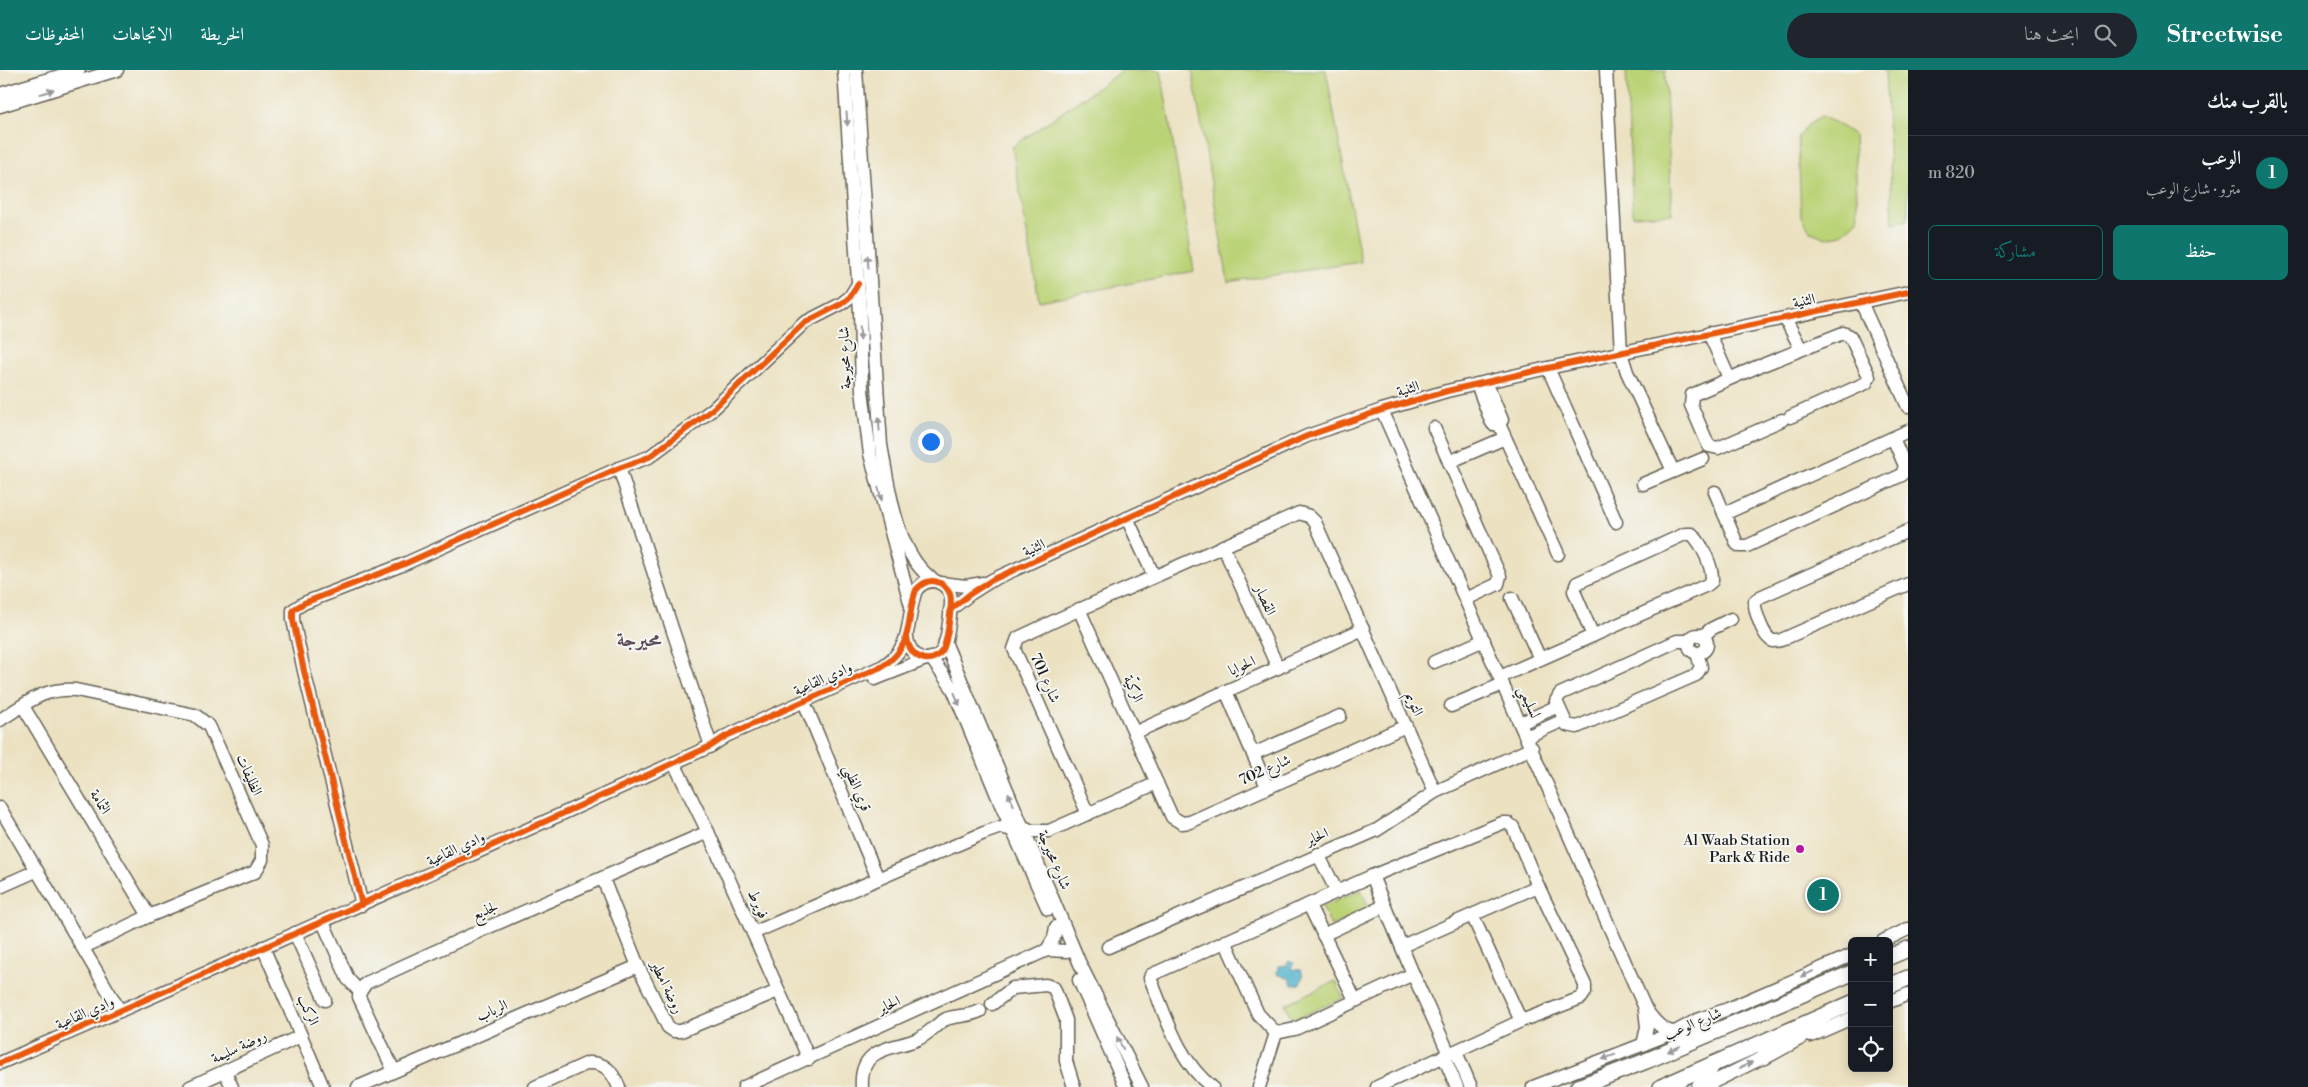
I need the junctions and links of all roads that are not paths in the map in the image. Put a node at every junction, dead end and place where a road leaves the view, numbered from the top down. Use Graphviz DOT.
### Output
graph roads {
  1 [pos="79,70"];
  2 [pos="117,70"];
  3 [pos="844,70"];
  4 [pos="856,70"];
  5 [pos="1606,70"];
  6 [pos="0,94"];
  7 [pos="0,106"];
  8 [pos="858,284"];
  9 [pos="1908,292"];
  10 [pos="1861,302"];
  11 [pos="831,309"];
  12 [pos="865,311"];
  13 [pos="1789,317"];
  14 [pos="1713,332"];
  15 [pos="1805,348"];
  16 [pos="1621,353"];
  17 [pos="1548,368"];
  18 [pos="1733,377"];
  19 [pos="1482,383"];
  20 [pos="1908,407"];
  21 [pos="1382,410"];
  22 [pos="1434,428"];
  23 [pos="1908,431"];
  24 [pos="1506,438"];
  25 [pos="1893,438"];
  26 [pos="1703,459"];
  27 [pos="1449,462"];
  28 [pos="619,468"];
  29 [pos="1673,471"];
  30 [pos="1643,484"];
  31 [pos="1715,492"];
  32 [pos="1724,514"];
  33 [pos="1127,518"];
  34 [pos="1616,522"];
  35 [pos="1908,531"];
  36 [pos="1223,546"];
  37 [pos="1558,554"];
  38 [pos="1154,576"];
  39 [pos="992,580"];
  40 [pos="937,582"];
  41 [pos="1908,584"];
  42 [pos="1512,598"];
  43 [pos="1466,599"];
  44 [pos="1079,609"];
  45 [pos="912,610"];
  46 [pos="950,610"];
  47 [pos="1731,619"];
  48 [pos="1363,629"];
  49 [pos="1593,636"];
  50 [pos="1703,636"];
  51 [pos="907,638"];
  52 [pos="1484,640"];
  53 [pos="1690,641"];
  54 [pos="946,642"];
  55 [pos="1697,653"];
  56 [pos="928,659"];
  57 [pos="1540,659"];
  58 [pos="1434,662"];
  59 [pos="1278,668"];
  60 [pos="1501,680"];
  61 [pos="1226,691"];
  62 [pos="23,706"];
  63 [pos="1451,706"];
  64 [pos="1558,706"];
  65 [pos="807,709"];
  66 [pos="1340,716"];
  67 [pos="0,720"];
  68 [pos="1564,720"];
  69 [pos="1520,723"];
  70 [pos="1406,726"];
  71 [pos="1134,733"];
  72 [pos="1529,742"];
  73 [pos="711,746"];
  74 [pos="1253,754"];
  75 [pos="674,763"];
  76 [pos="1157,783"];
  77 [pos="1267,787"];
  78 [pos="1435,792"];
  79 [pos="1002,807"];
  80 [pos="0,808"];
  81 [pos="1088,814"];
  82 [pos="1017,828"];
  83 [pos="1049,831"];
  84 [pos="708,832"];
  85 [pos="984,833"];
  86 [pos="1318,854"];
  87 [pos="1036,858"];
  88 [pos="36,871"];
  89 [pos="1372,876"];
  90 [pos="603,879"];
  91 [pos="878,879"];
  92 [pos="1538,886"];
  93 [pos="0,887"];
  94 [pos="1337,892"];
  95 [pos="362,905"];
  96 [pos="1309,905"];
  97 [pos="1384,906"];
  98 [pos="1472,915"];
  99 [pos="149,916"];
  100 [pos="323,922"];
  101 [pos="1056,927"];
  102 [pos="1908,929"];
  103 [pos="295,933"];
  104 [pos="753,933"];
  105 [pos="1323,935"];
  106 [pos="1891,937"];
  107 [pos="1225,941"];
  108 [pos="1402,946"];
  109 [pos="84,947"];
  110 [pos="263,947"];
  111 [pos="1108,947"];
  112 [pos="1908,949"];
  113 [pos="1047,950"];
  114 [pos="1067,951"];
  115 [pos="1893,955"];
  116 [pos="1848,957"];
  117 [pos="638,966"];
  118 [pos="1413,974"];
  119 [pos="1848,975"];
  120 [pos="1893,987"];
  121 [pos="1907,988"];
  122 [pos="778,990"];
  123 [pos="360,992"];
  124 [pos="1893,999"];
  125 [pos="325,1000"];
  126 [pos="1355,1000"];
  127 [pos="1848,1005"];
  128 [pos="1645,1008"];
  129 [pos="120,1011"];
  130 [pos="1848,1011"];
  131 [pos="1848,1020"];
  132 [pos="1521,1021"];
  133 [pos="1719,1029"];
  134 [pos="873,1030"];
  135 [pos="1675,1032"];
  136 [pos="1276,1033"];
  137 [pos="301,1036"];
  138 [pos="1643,1045"];
  139 [pos="883,1049"];
  140 [pos="1450,1055"];
  141 [pos="1764,1056"];
  142 [pos="808,1059"];
  143 [pos="0,1064"];
  144 [pos="1713,1064"];
  145 [pos="394,1071"];
  146 [pos="225,1072"];
  147 [pos="1591,1084"];
  148 [pos="540,1086"];
  149 [pos="190,1087"];
  150 [pos="232,1087"];
  151 [pos="323,1087"];
  152 [pos="358,1087"];
  153 [pos="619,1087"];
  154 [pos="744,1087"];
  155 [pos="862,1087"];
  156 [pos="1074,1087"];
  157 [pos="1126,1087"];
  158 [pos="1142,1087"];
  159 [pos="1212,1087"];
  160 [pos="1259,1087"];
  161 [pos="1377,1087"];
  162 [pos="1457,1087"];
  163 [pos="1471,1087"];
  164 [pos="1533,1087"];
  165 [pos="1578,1087"];
  166 [pos="1660,1087"];
  167 [pos="1701,1087"];
  1 -- 6 [label="street"];
  7 -- 2 [label="street, one-way"];
  3 -- 8 [label="street, شارع محيرجة, one-way"];
  12 -- 4 [label="street, شارع محيرجة, one-way"];
  5 -- 16 [label="street"];
  8 -- 11 [label="street"];
  8 -- 12 [label="street, شارع محيرجة"];
  9 -- 10 [label="street, الثنية"];
  10 -- 13 [label="street, الثنية"];
  10 -- 20 [label="street"];
  11 -- 12 [label="street"];
  11 -- 28 [label="street"];
  40 -- 12 [label="street, شارع محيرجة, one-way"];
  12 -- 45 [label="street, شارع محيرجة, one-way"];
  13 -- 14 [label="street, الثنية"];
  13 -- 15 [label="street"];
  14 -- 16 [label="street, الثنية"];
  14 -- 18 [label="street"];
  15 -- 18 [label="street"];
  15 -- 18 [label="street"];
  16 -- 17 [label="street, الثنية"];
  16 -- 29 [label="street"];
  17 -- 19 [label="street, الثنية"];
  17 -- 34 [label="street"];
  19 -- 21 [label="street, الثنية"];
  19 -- 24 [label="street"];
  21 -- 33 [label="street, الثنية"];
  21 -- 43 [label="street, لسليمي"];
  22 -- 27 [label="street"];
  23 -- 25 [label="street"];
  24 -- 27 [label="street"];
  24 -- 37 [label="street"];
  25 -- 32 [label="street"];
  25 -- 32 [label="street"];
  26 -- 29 [label="street"];
  27 -- 43 [label="street"];
  28 -- 73 [label="street"];
  28 -- 95 [label="street"];
  29 -- 30 [label="street"];
  31 -- 32 [label="street"];
  33 -- 38 [label="street"];
  33 -- 39 [label="street, الثنية"];
  35 -- 41 [label="street"];
  36 -- 38 [label="street, شارع 701"];
  36 -- 48 [label="street, شارع 701"];
  36 -- 59 [label="street, القصار"];
  38 -- 44 [label="street, شارع 701"];
  39 -- 40 [label="street, الثنية"];
  39 -- 46 [label="street, الثنية"];
  40 -- 45 [label="street"];
  40 -- 46 [label="street"];
  42 -- 57 [label="street"];
  43 -- 52 [label="street, لسليمي"];
  44 -- 71 [label="street, الركيّة"];
  44 -- 81 [label="street, شارع 701"];
  45 -- 51 [label="street"];
  46 -- 54 [label="street"];
  47 -- 50 [label="street"];
  48 -- 59 [label="street, الحوايا"];
  48 -- 70 [label="street, التويم"];
  49 -- 49 [label="street"];
  49 -- 57 [label="street"];
  50 -- 53 [label="street"];
  50 -- 55 [label="street"];
  51 -- 56 [label="street, شارع محيرجة"];
  51 -- 73 [label="street, وادي القاعية"];
  52 -- 58 [label="street"];
  52 -- 60 [label="street, لسليمي"];
  53 -- 55 [label="street"];
  53 -- 64 [label="street"];
  54 -- 56 [label="street"];
  82 -- 54 [label="street, شارع محيرجة, one-way"];
  55 -- 68 [label="street"];
  56 -- 65 [label="street, وادي القاعية"];
  56 -- 79 [label="street, شارع محيرجة, one-way"];
  57 -- 60 [label="street"];
  59 -- 61 [label="street, الحوايا"];
  60 -- 63 [label="street"];
  60 -- 69 [label="street, لسليمي"];
  61 -- 71 [label="street, الحوايا"];
  61 -- 74 [label="street"];
  62 -- 67 [label="street, الظليفات"];
  62 -- 99 [label="street, الثمامة"];
  62 -- 99 [label="street, الظليفات"];
  64 -- 68 [label="street"];
  64 -- 69 [label="street"];
  65 -- 73 [label="street, وادي القاعية"];
  65 -- 91 [label="street, قري الظبي"];
  66 -- 74 [label="street"];
  68 -- 72 [label="street, الحاير"];
  69 -- 72 [label="street, لسليمي"];
  70 -- 77 [label="street, شارع 702"];
  70 -- 78 [label="street, التويم"];
  71 -- 76 [label="street, الركيّة"];
  72 -- 78 [label="street, الحاير"];
  72 -- 128 [label="street, لسليمي"];
  73 -- 75 [label="street, وادي القاعية"];
  74 -- 77 [label="street"];
  75 -- 84 [label="street, فويرط"];
  75 -- 95 [label="street, وادي القاعية"];
  76 -- 77 [label="street, شارع 702"];
  76 -- 81 [label="street"];
  78 -- 86 [label="street, الحاير"];
  79 -- 82 [label="street, شارع محيرجة"];
  79 -- 85 [label="street"];
  80 -- 88 [label="street"];
  81 -- 83 [label="street"];
  82 -- 83 [label="street"];
  82 -- 85 [label="street"];
  82 -- 87 [label="street, شارع محيرجة"];
  82 -- 101 [label="street, شارع محيرجة"];
  83 -- 87 [label="street"];
  84 -- 90 [label="street, لجذيع"];
  84 -- 104 [label="street, فويرط"];
  85 -- 91 [label="street"];
  86 -- 94 [label="street"];
  86 -- 111 [label="street, الحاير"];
  158 -- 87 [label="street, شارع محيرجة, one-way"];
  88 -- 93 [label="street"];
  88 -- 109 [label="street"];
  89 -- 92 [label="street"];
  89 -- 94 [label="street"];
  89 -- 97 [label="street"];
  90 -- 117 [label="street, روضة امطير"];
  90 -- 123 [label="street, لجذيع"];
  91 -- 104 [label="street"];
  92 -- 98 [label="street"];
  92 -- 132 [label="street"];
  94 -- 96 [label="street"];
  95 -- 100 [label="street, وادي القاعية"];
  96 -- 105 [label="street"];
  96 -- 107 [label="street"];
  97 -- 105 [label="street"];
  97 -- 108 [label="street"];
  98 -- 108 [label="street"];
  98 -- 132 [label="street"];
  99 -- 109 [label="street, الظليفات"];
  100 -- 103 [label="street, وادي القاعية"];
  100 -- 123 [label="street"];
  101 -- 113 [label="street"];
  101 -- 114 [label="street, شارع محيرجة"];
  102 -- 106 [label="street"];
  103 -- 110 [label="street, وادي القاعية"];
  103 -- 125 [label="street"];
  104 -- 122 [label="street, فويرط"];
  105 -- 126 [label="street"];
  107 -- 136 [label="street"];
  107 -- 159 [label="street"];
  108 -- 118 [label="street"];
  109 -- 129 [label="street"];
  110 -- 129 [label="street, وادي القاعية"];
  110 -- 137 [label="street, الركب"];
  112 -- 115 [label="main road"];
  113 -- 114 [label="street, الحاير"];
  113 -- 134 [label="street, الحاير"];
  114 -- 157 [label="street, شارع محيرجة"];
  116 -- 135 [label="street, شارع الوعب, one-way"];
  117 -- 122 [label="street, روضة امطير"];
  117 -- 145 [label="street, الرباب"];
  118 -- 126 [label="street"];
  118 -- 140 [label="street"];
  119 -- 133 [label="main road, شارع الوعب"];
  120 -- 121 [label="main road"];
  121 -- 124 [label="street"];
  122 -- 142 [label="street, فويرط"];
  123 -- 145 [label="street"];
  126 -- 136 [label="street"];
  127 -- 144 [label="main road"];
  128 -- 135 [label="street, لسليمي"];
  128 -- 138 [label="street, لسليمي"];
  129 -- 143 [label="street, وادي القاعية"];
  130 -- 141 [label="main road"];
  131 -- 141 [label="street"];
  132 -- 140 [label="street"];
  133 -- 135 [label="street"];
  133 -- 147 [label="main road, شارع الوعب, one-way"];
  134 -- 139 [label="street"];
  134 -- 142 [label="street, الحاير"];
  135 -- 138 [label="street, شارع الوعب"];
  136 -- 160 [label="street"];
  137 -- 146 [label="street, روضة سليمة"];
  137 -- 151 [label="street, الركب"];
  138 -- 164 [label="street, شارع الوعب, one-way"];
  139 -- 155 [label="street"];
  139 -- 156 [label="street"];
  140 -- 161 [label="street"];
  140 -- 162 [label="street"];
  140 -- 163 [label="street"];
  167 -- 141 [label="street, one-way"];
  142 -- 154 [label="street, الحاير"];
  144 -- 166 [label="main road"];
  144 -- 167 [label="main road"];
  145 -- 152 [label="street, الرباب"];
  146 -- 149 [label="street, روضة سليمة"];
  146 -- 150 [label="street"];
  147 -- 165 [label="main road, شارع الوعب"];
  148 -- 153 [label="street"];
}
